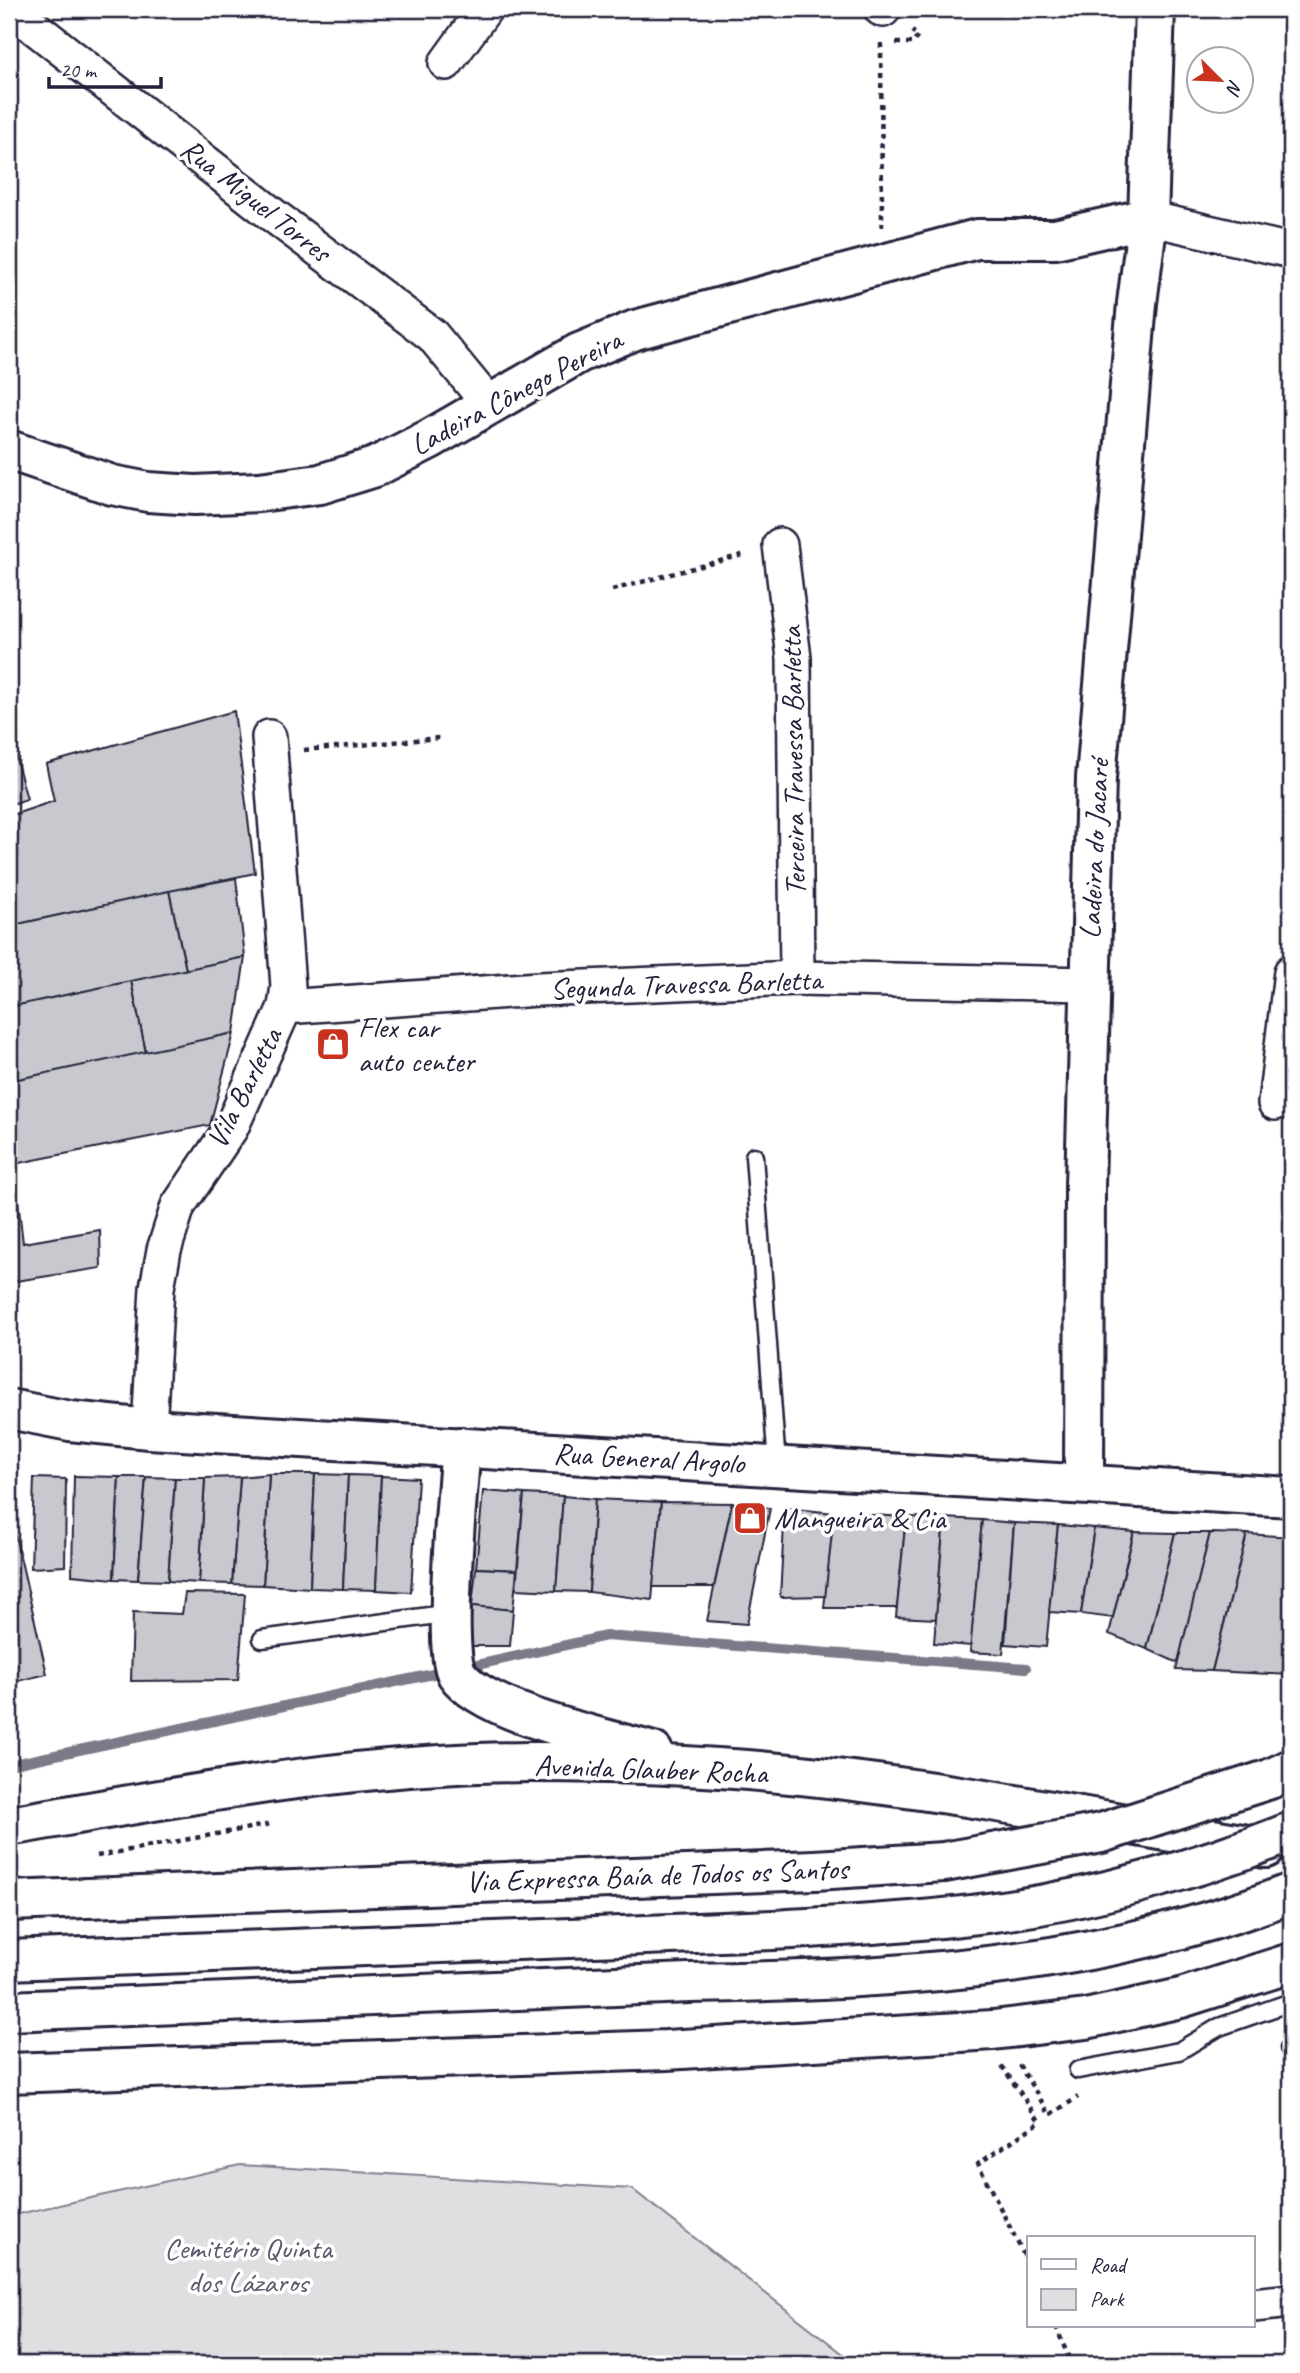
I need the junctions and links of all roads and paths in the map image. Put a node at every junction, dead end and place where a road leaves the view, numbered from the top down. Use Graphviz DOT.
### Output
graph roads {
  1 [pos="11,9"];
  2 [pos="485,9"];
  3 [pos="882,9"];
  4 [pos="1155,9"];
  5 [pos="446,64"];
  6 [pos="881,218"];
  7 [pos="1148,218"];
  8 [pos="1291,251"];
  9 [pos="488,403"];
  10 [pos="9,450"];
  11 [pos="780,545"];
  12 [pos="612,590"];
  13 [pos="439,738"];
  14 [pos="270,745"];
  15 [pos="1291,972"];
  16 [pos="797,978"];
  17 [pos="1089,984"];
  18 [pos="285,1007"];
  19 [pos="1275,1103"];
  20 [pos="754,1156"];
  21 [pos="9,1409"];
  22 [pos="149,1429"];
  23 [pos="461,1447"];
  24 [pos="777,1465"];
  25 [pos="1084,1483"];
  26 [pos="1291,1497"];
  27 [pos="451,1613"];
  28 [pos="262,1639"];
  29 [pos="713,1768"];
  30 [pos="1291,1769"];
  31 [pos="272,1823"];
  32 [pos="9,1826"];
  33 [pos="1291,1832"];
  34 [pos="1291,1852"];
  35 [pos="88,1858"];
  36 [pos="1291,1893"];
  37 [pos="9,1901"];
  38 [pos="9,1960"];
  39 [pos="1291,1963"];
  40 [pos="1291,2002"];
  41 [pos="17,2011"];
  42 [pos="1013,2056"];
  43 [pos="1006,2060"];
  44 [pos="1078,2070"];
  45 [pos="9,2073"];
  46 [pos="1050,2115"];
  47 [pos="1027,2261"];
  48 [pos="1291,2301"];
  49 [pos="1254,2305"];
  50 [pos="1057,2328"];
  51 [pos="1072,2364"];
  1 -- 9 [label="street, Rua Miguel Torres"];
  2 -- 5 [label="street"];
  3 -- 6 [label="path"];
  4 -- 7 [label="main road, Ladeira do Jacaré"];
  7 -- 8 [label="street"];
  7 -- 9 [label="main road, Ladeira Cônego Pereira"];
  7 -- 17 [label="main road, Ladeira do Jacaré"];
  9 -- 10 [label="main road, Ladeira Cônego Pereira"];
  11 -- 12 [label="path"];
  11 -- 16 [label="street, Terceira Travessa Barletta"];
  13 -- 14 [label="path"];
  14 -- 18 [label="street, Vila Barletta"];
  15 -- 19 [label="street"];
  16 -- 17 [label="street, Segunda Travessa Barletta"];
  16 -- 18 [label="street, Segunda Travessa Barletta"];
  17 -- 25 [label="main road, Ladeira do Jacaré"];
  18 -- 22 [label="street, Vila Barletta"];
  20 -- 24 [label="lane"];
  21 -- 22 [label="main road, Rua General Argolo"];
  22 -- 23 [label="main road, Rua General Argolo"];
  23 -- 24 [label="main road, Rua General Argolo"];
  23 -- 27 [label="main road"];
  24 -- 25 [label="main road, Rua General Argolo"];
  25 -- 26 [label="main road, Rua General Argolo"];
  27 -- 28 [label="lane"];
  27 -- 29 [label="main road"];
  29 -- 32 [label="main road, Avenida Glauber Rocha"];
  29 -- 34 [label="main road, Avenida Glauber Rocha"];
  30 -- 37 [label="main road, Via Expressa Baía de Todos os Santos, bridge"];
  31 -- 35 [label="path"];
  33 -- 38 [label="main road, Via Expressa Baía de Todos os Santos, bridge"];
  36 -- 41 [label="main road, bridge"];
  39 -- 45 [label="main road"];
  40 -- 44 [label="lane"];
  42 -- 46 [label="path"];
  43 -- 47 [label="path"];
  48 -- 49 [label="street"];
  50 -- 51 [label="path"];
}
